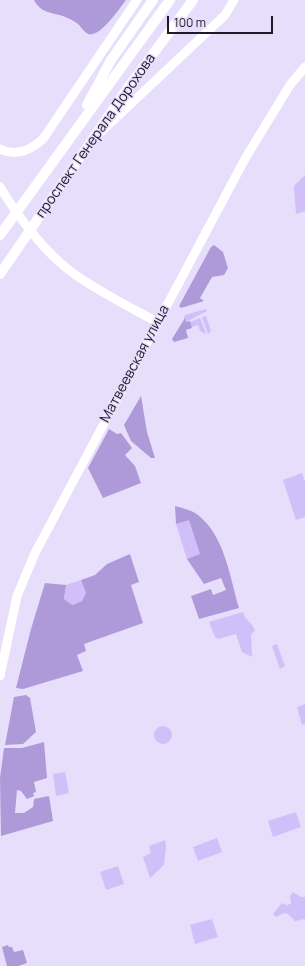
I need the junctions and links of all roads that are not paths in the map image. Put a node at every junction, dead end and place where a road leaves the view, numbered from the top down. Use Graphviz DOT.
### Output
graph roads {
  1 [pos="137,0"];
  2 [pos="153,0"];
  3 [pos="170,0"];
  4 [pos="193,0"];
  5 [pos="234,0"];
  6 [pos="305,67"];
  7 [pos="76,128"];
  8 [pos="93,139"];
  9 [pos="0,149"];
  10 [pos="0,187"];
  11 [pos="0,235"];
  12 [pos="0,274"];
  13 [pos="157,322"];
  14 [pos="0,676"];
  1 -- 9 [label="street"];
  2 -- 7 [label="main road"];
  3 -- 7 [label="main road, проспект Генерала Дорохова"];
  4 -- 8 [label="main road, проспект Генерала Дорохова"];
  5 -- 8 [label="street"];
  6 -- 13 [label="street, Матвеевская улица"];
  7 -- 11 [label="main road, проспект Генерала Дорохова"];
  8 -- 12 [label="main road, проспект Генерала Дорохова"];
  10 -- 13 [label="street"];
  13 -- 14 [label="street, Матвеевская улица"];
}
